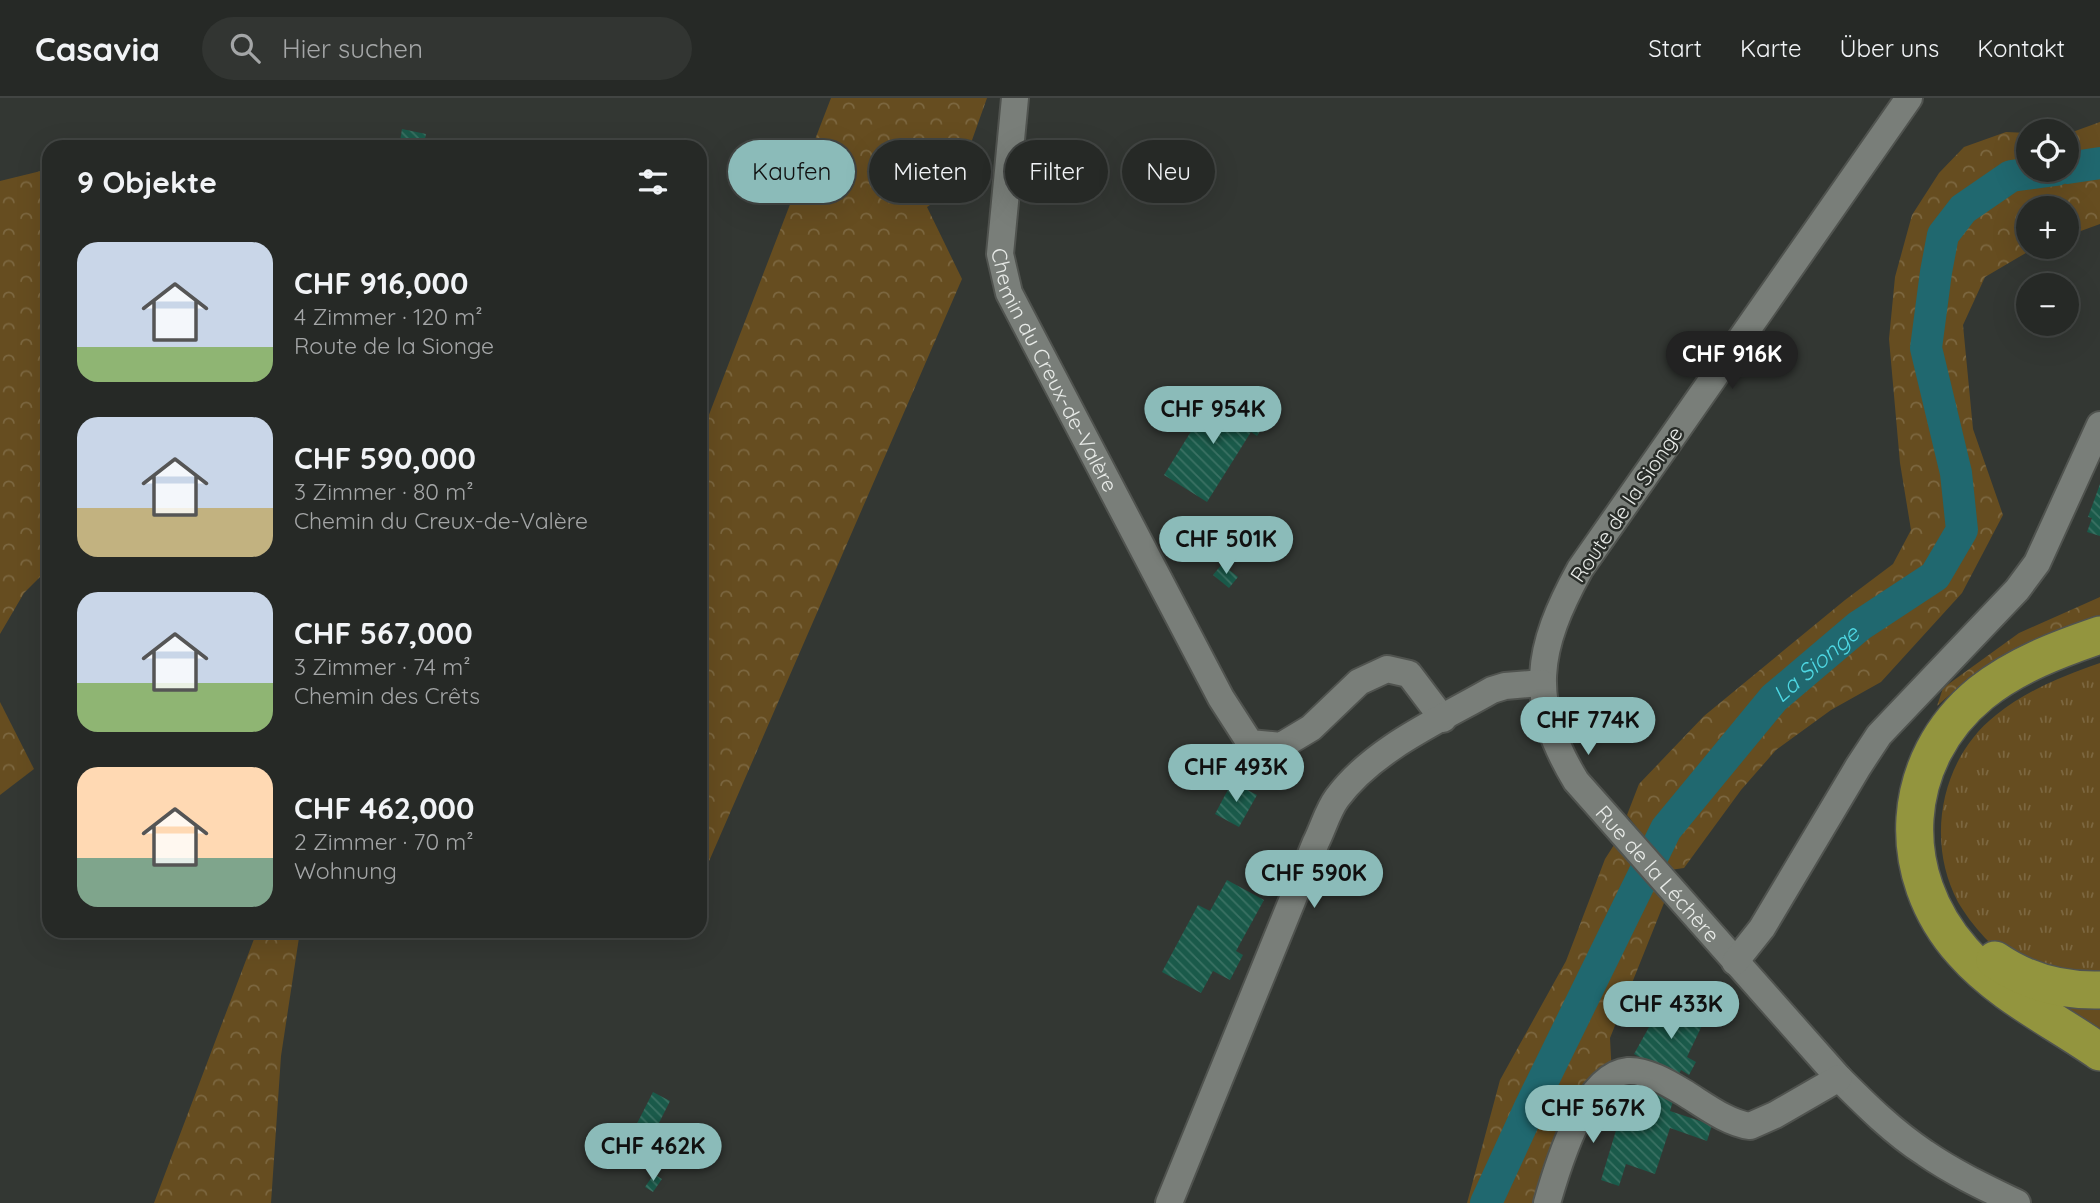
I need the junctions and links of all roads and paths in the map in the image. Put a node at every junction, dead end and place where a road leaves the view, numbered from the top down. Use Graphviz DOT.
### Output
graph roads {
  1 [pos="1015,98"];
  2 [pos="1909,98"];
  3 [pos="2100,425"];
  4 [pos="2100,635"];
  5 [pos="2100,651"];
  6 [pos="1542,683"];
  7 [pos="1443,719"];
  8 [pos="1735,962"];
  9 [pos="2100,989"];
  10 [pos="2100,1052"];
  11 [pos="1839,1078"];
  12 [pos="1169,1203"];
  13 [pos="1546,1203"];
  14 [pos="2017,1203"];
  1 -- 7 [label="street, Chemin du Creux-de-Valère"];
  2 -- 6 [label="street, Route de la Sionge"];
  3 -- 8 [label="street"];
  4 -- 10 [label="highway"];
  5 -- 9 [label="highway"];
  6 -- 7 [label="street"];
  6 -- 8 [label="street, Rue de la Léchère"];
  7 -- 12 [label="street"];
  8 -- 11 [label="street, Rue de la Léchère"];
  11 -- 13 [label="street"];
  11 -- 14 [label="street, Rue de la Léchère"];
}
